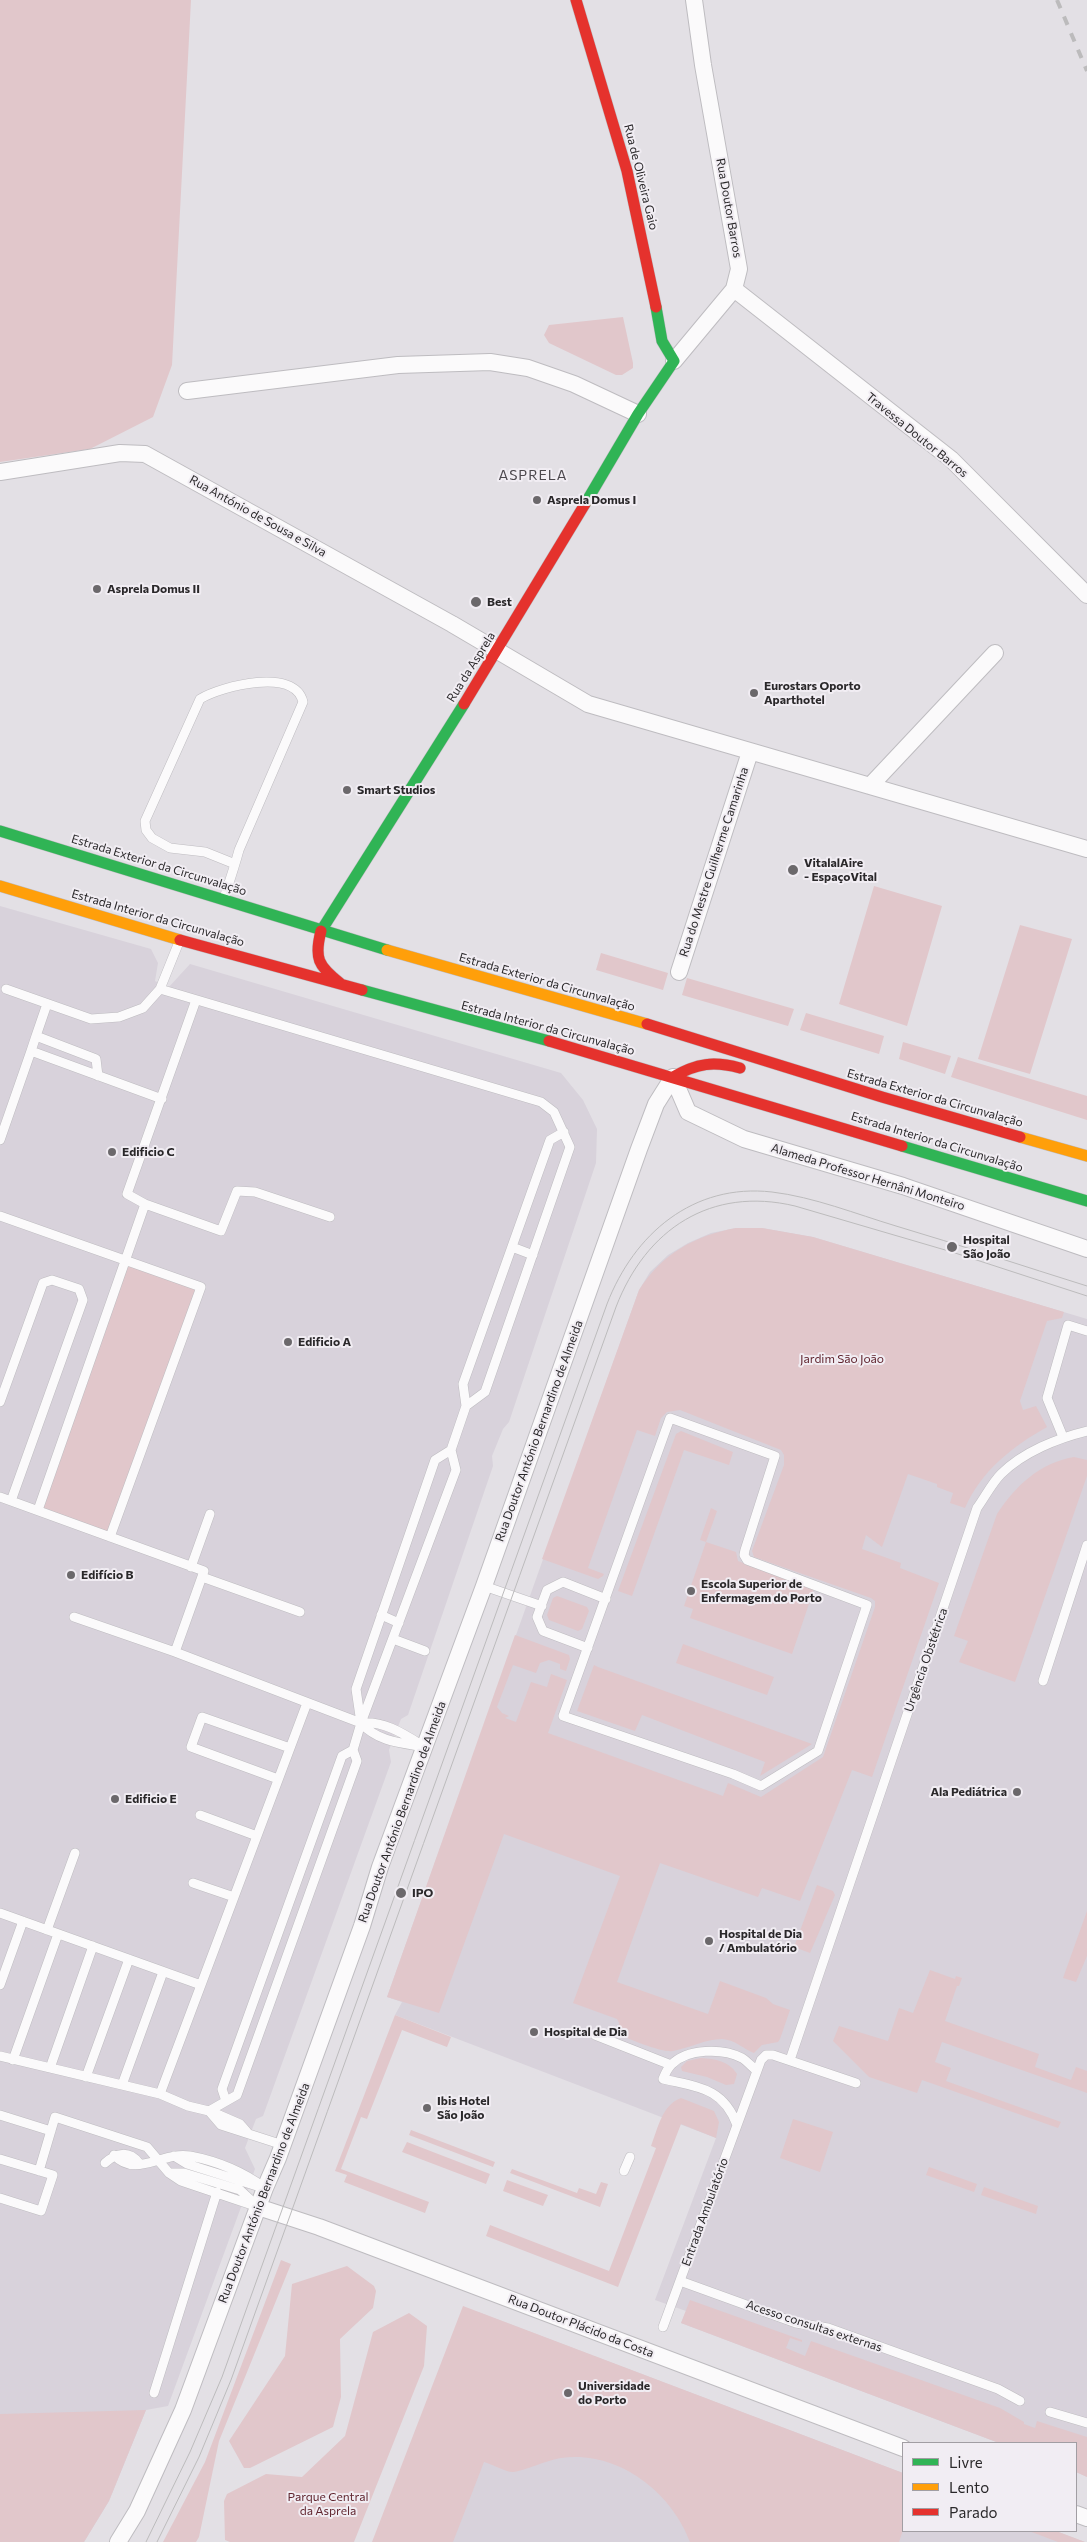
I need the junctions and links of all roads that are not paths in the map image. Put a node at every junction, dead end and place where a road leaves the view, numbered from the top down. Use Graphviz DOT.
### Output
graph roads {
  1 [pos="576,0"];
  2 [pos="694,0"];
  3 [pos="734,289"];
  4 [pos="674,361"];
  5 [pos="186,391"];
  6 [pos="638,414"];
  7 [pos="0,472"];
  8 [pos="1087,595"];
  9 [pos="498,650"];
  10 [pos="996,653"];
  11 [pos="750,752"];
  12 [pos="870,786"];
  13 [pos="0,831"];
  14 [pos="1087,849"];
  15 [pos="235,864"];
  16 [pos="0,886"];
  17 [pos="224,898"];
  18 [pos="306,926"];
  19 [pos="321,931"];
  20 [pos="180,940"];
  21 [pos="305,951"];
  22 [pos="295,959"];
  23 [pos="282,967"];
  24 [pos="679,972"];
  25 [pos="342,985"];
  26 [pos="6,989"];
  27 [pos="160,989"];
  28 [pos="196,1000"];
  29 [pos="47,1004"];
  30 [pos="36,1036"];
  31 [pos="31,1051"];
  32 [pos="752,1072"];
  33 [pos="98,1076"];
  34 [pos="673,1077"];
  35 [pos="862,1091"];
  36 [pos="834,1093"];
  37 [pos="162,1099"];
  38 [pos="564,1132"];
  39 [pos="0,1140"];
  40 [pos="1087,1156"];
  41 [pos="1087,1202"];
  42 [pos="145,1204"];
  43 [pos="0,1216"];
  44 [pos="330,1217"];
  45 [pos="512,1247"];
  46 [pos="1087,1249"];
  47 [pos="533,1255"];
  48 [pos="126,1260"];
  49 [pos="1087,1331"];
  50 [pos="0,1402"];
  51 [pos="466,1406"];
  52 [pos="1087,1431"];
  53 [pos="1063,1437"];
  54 [pos="450,1450"];
  55 [pos="0,1497"];
  56 [pos="11,1501"];
  57 [pos="38,1510"];
  58 [pos="210,1514"];
  59 [pos="110,1537"];
  60 [pos="1087,1545"];
  61 [pos="191,1567"];
  62 [pos="202,1576"];
  63 [pos="484,1586"];
  64 [pos="606,1599"];
  65 [pos="542,1606"];
  66 [pos="300,1612"];
  67 [pos="381,1615"];
  68 [pos="74,1617"];
  69 [pos="399,1623"];
  70 [pos="393,1639"];
  71 [pos="588,1648"];
  72 [pos="425,1651"];
  73 [pos="175,1652"];
  74 [pos="1042,1681"];
  75 [pos="307,1703"];
  76 [pos="361,1723"];
  77 [pos="425,1747"];
  78 [pos="290,1748"];
  79 [pos="353,1750"];
  80 [pos="278,1779"];
  81 [pos="200,1816"];
  82 [pos="257,1836"];
  83 [pos="76,1854"];
  84 [pos="193,1882"];
  85 [pos="234,1897"];
  86 [pos="0,1913"];
  87 [pos="23,1921"];
  88 [pos="47,1930"];
  89 [pos="58,1934"];
  90 [pos="93,1946"];
  91 [pos="272,1951"];
  92 [pos="286,1957"];
  93 [pos="129,1959"];
  94 [pos="163,1972"];
  95 [pos="0,1985"];
  96 [pos="201,1985"];
  97 [pos="595,2035"];
  98 [pos="0,2056"];
  99 [pos="14,2060"];
  100 [pos="790,2060"];
  101 [pos="671,2065"];
  102 [pos="50,2068"];
  103 [pos="757,2071"];
  104 [pos="86,2077"];
  105 [pos="856,2083"];
  106 [pos="122,2085"];
  107 [pos="160,2094"];
  108 [pos="226,2101"];
  109 [pos="209,2111"];
  110 [pos="0,2115"];
  111 [pos="737,2125"];
  112 [pos="51,2131"];
  113 [pos="283,2145"];
  114 [pos="630,2157"];
  115 [pos="0,2159"];
  116 [pos="159,2160"];
  117 [pos="105,2163"];
  118 [pos="39,2171"];
  119 [pos="624,2171"];
  120 [pos="169,2173"];
  121 [pos="265,2188"];
  122 [pos="217,2192"];
  123 [pos="0,2198"];
  124 [pos="258,2207"];
  125 [pos="680,2281"];
  126 [pos="663,2327"];
  127 [pos="154,2393"];
  128 [pos="1020,2401"];
  129 [pos="1050,2412"];
  130 [pos="1087,2423"];
  131 [pos="902,2448"];
  132 [pos="118,2542"];
  1 -- 4 [label="main road, Rua de Oliveira Gaio"];
  2 -- 3 [label="street, Rua Doutor Barros"];
  3 -- 4 [label="street, Rua Doutor Barros"];
  3 -- 8 [label="street, Travessa Doutor Barros"];
  4 -- 6 [label="main road, Rua Doutor Barros"];
  5 -- 6 [label="street"];
  6 -- 9 [label="main road, Rua da Asprela"];
  7 -- 9 [label="street, Rua António de Sousa e Silva"];
  9 -- 11 [label="street, Rua do Mestre Guilherme Camarinha"];
  9 -- 19 [label="main road, Rua da Asprela"];
  10 -- 12 [label="street"];
  11 -- 12 [label="street, Rua do Mestre Guilherme Camarinha"];
  11 -- 24 [label="street, Rua do Mestre Guilherme Camarinha"];
  12 -- 14 [label="street, Rua do Mestre Guilherme Camarinha"];
  13 -- 17 [label="main road, Estrada Exterior da Circunvalação"];
  15 -- 15 [label="lane"];
  15 -- 17 [label="lane"];
  16 -- 20 [label="main road, Estrada Interior da Circunvalação"];
  17 -- 18 [label="main road, Estrada Exterior da Circunvalação"];
  18 -- 19 [label="main road, Estrada Exterior da Circunvalação"];
  18 -- 21 [label="main road"];
  19 -- 25 [label="main road"];
  19 -- 35 [label="main road, Estrada Exterior da Circunvalação"];
  20 -- 23 [label="main road, Estrada Interior da Circunvalação"];
  20 -- 27 [label="lane"];
  22 -- 23 [label="main road"];
  23 -- 25 [label="main road, Estrada Interior da Circunvalação"];
  25 -- 34 [label="main road, Estrada Interior da Circunvalação"];
  26 -- 29 [label="lane"];
  27 -- 28 [label="lane"];
  27 -- 29 [label="lane"];
  28 -- 37 [label="lane"];
  28 -- 38 [label="lane"];
  29 -- 30 [label="lane"];
  30 -- 31 [label="lane"];
  30 -- 33 [label="lane"];
  31 -- 33 [label="lane"];
  31 -- 39 [label="lane"];
  32 -- 34 [label="main road"];
  33 -- 37 [label="lane"];
  34 -- 41 [label="main road, Estrada Interior da Circunvalação"];
  34 -- 46 [label="street, Alameda Professor Hernâni Monteiro"];
  34 -- 63 [label="street, Rua Doutor António Bernardino de Almeida"];
  35 -- 36 [label="main road"];
  35 -- 40 [label="main road, Estrada Exterior da Circunvalação"];
  37 -- 42 [label="lane"];
  38 -- 45 [label="lane"];
  38 -- 47 [label="lane"];
  42 -- 44 [label="lane"];
  42 -- 48 [label="lane"];
  43 -- 48 [label="lane"];
  45 -- 47 [label="lane"];
  45 -- 51 [label="lane"];
  47 -- 51 [label="lane"];
  48 -- 57 [label="lane"];
  48 -- 59 [label="lane"];
  49 -- 53 [label="lane"];
  50 -- 56 [label="lane"];
  51 -- 54 [label="lane"];
  52 -- 53 [label="lane, Urgência Obstétrica"];
  53 -- 100 [label="lane, Urgência Obstétrica"];
  54 -- 67 [label="lane"];
  54 -- 69 [label="lane"];
  55 -- 56 [label="lane"];
  56 -- 57 [label="lane"];
  57 -- 59 [label="lane"];
  58 -- 61 [label="lane"];
  59 -- 61 [label="lane"];
  60 -- 74 [label="lane"];
  61 -- 62 [label="lane"];
  62 -- 66 [label="lane"];
  62 -- 73 [label="lane"];
  63 -- 65 [label="lane"];
  63 -- 77 [label="street, Rua Doutor António Bernardino de Almeida"];
  64 -- 65 [label="lane"];
  64 -- 71 [label="lane"];
  64 -- 71 [label="lane"];
  65 -- 71 [label="lane"];
  67 -- 69 [label="lane"];
  67 -- 76 [label="lane"];
  68 -- 73 [label="lane"];
  69 -- 70 [label="lane"];
  70 -- 72 [label="lane"];
  70 -- 76 [label="lane"];
  73 -- 75 [label="lane"];
  75 -- 76 [label="lane"];
  75 -- 78 [label="lane"];
  76 -- 77 [label="lane"];
  76 -- 79 [label="lane"];
  77 -- 113 [label="street, Rua Doutor António Bernardino de Almeida"];
  78 -- 80 [label="lane"];
  78 -- 80 [label="lane"];
  79 -- 91 [label="lane"];
  79 -- 92 [label="lane"];
  80 -- 82 [label="lane"];
  81 -- 82 [label="lane"];
  82 -- 85 [label="lane"];
  83 -- 88 [label="lane"];
  84 -- 85 [label="lane"];
  85 -- 96 [label="lane"];
  86 -- 87 [label="lane"];
  87 -- 88 [label="lane"];
  87 -- 95 [label="lane"];
  88 -- 89 [label="lane"];
  89 -- 90 [label="lane"];
  89 -- 99 [label="lane"];
  90 -- 93 [label="lane"];
  90 -- 102 [label="lane"];
  91 -- 92 [label="lane"];
  91 -- 108 [label="lane"];
  92 -- 108 [label="lane"];
  93 -- 94 [label="lane"];
  93 -- 104 [label="lane"];
  94 -- 96 [label="lane"];
  94 -- 106 [label="lane"];
  96 -- 107 [label="lane"];
  97 -- 101 [label="lane"];
  98 -- 99 [label="lane"];
  99 -- 102 [label="lane"];
  100 -- 103 [label="lane"];
  100 -- 105 [label="lane"];
  101 -- 103 [label="lane"];
  101 -- 111 [label="lane"];
  102 -- 104 [label="lane"];
  103 -- 111 [label="lane, Entrada Ambulatório"];
  104 -- 106 [label="lane"];
  106 -- 107 [label="lane"];
  107 -- 109 [label="lane"];
  108 -- 109 [label="lane"];
  109 -- 113 [label="lane"];
  110 -- 112 [label="lane"];
  111 -- 125 [label="lane, Entrada Ambulatório"];
  112 -- 116 [label="lane"];
  112 -- 118 [label="lane"];
  113 -- 121 [label="street, Rua Doutor António Bernardino de Almeida"];
  114 -- 119 [label="lane"];
  115 -- 118 [label="lane"];
  116 -- 117 [label="lane"];
  116 -- 120 [label="lane"];
  116 -- 121 [label="lane"];
  118 -- 123 [label="lane"];
  120 -- 122 [label="lane"];
  120 -- 124 [label="lane"];
  121 -- 124 [label="street, Rua Doutor António Bernardino de Almeida"];
  122 -- 124 [label="lane"];
  122 -- 127 [label="lane"];
  124 -- 131 [label="street, Rua Doutor Plácido da Costa"];
  124 -- 132 [label="street, Rua Doutor António Bernardino de Almeida"];
  125 -- 126 [label="lane"];
  125 -- 128 [label="lane, Acesso consultas externas"];
  129 -- 130 [label="lane"];
}
